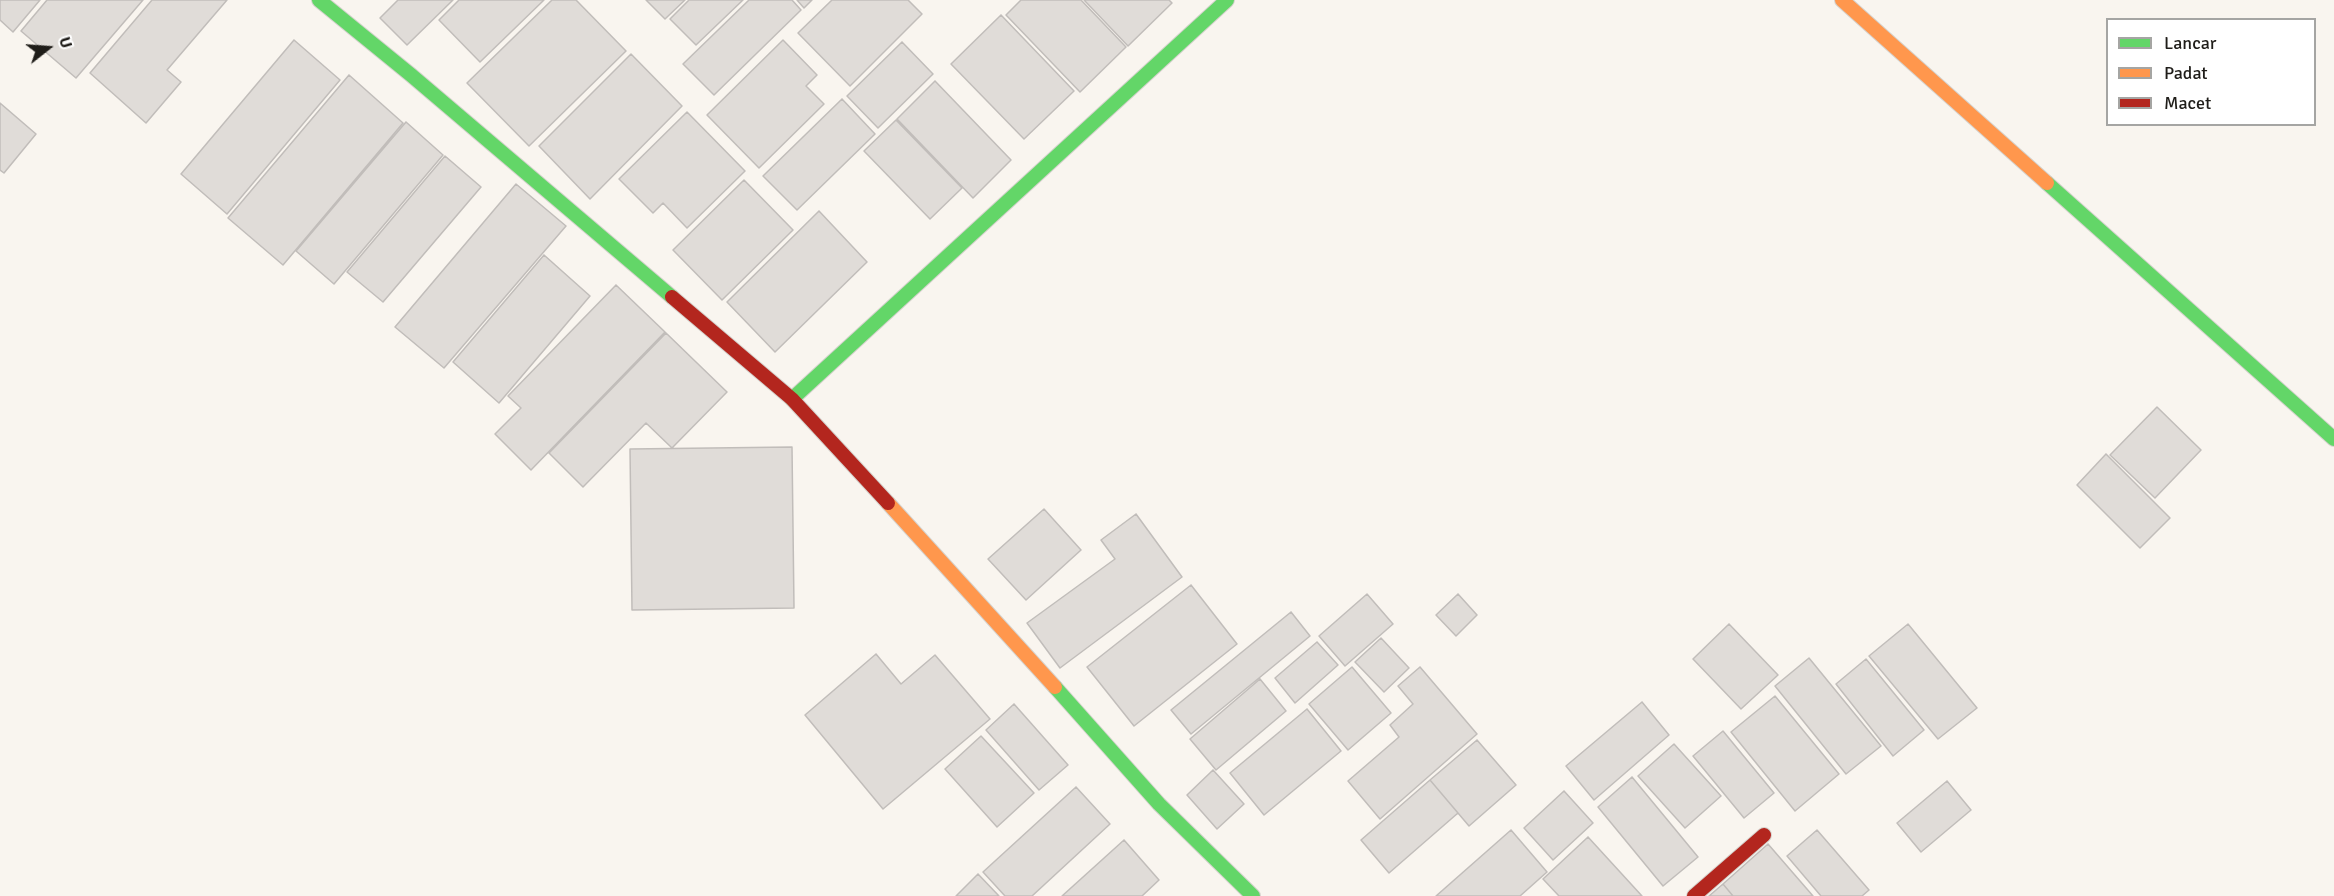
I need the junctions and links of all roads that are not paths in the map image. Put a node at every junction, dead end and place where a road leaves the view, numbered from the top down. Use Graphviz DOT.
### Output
graph roads {
  1 [pos="319,0"];
  2 [pos="1227,0"];
  3 [pos="1842,0"];
  4 [pos="792,399"];
  5 [pos="2334,439"];
  6 [pos="1764,835"];
  7 [pos="1253,896"];
  8 [pos="1694,896"];
  1 -- 4 [label="street"];
  2 -- 4 [label="street"];
  3 -- 5 [label="street"];
  4 -- 7 [label="street"];
  6 -- 8 [label="street"];
}
